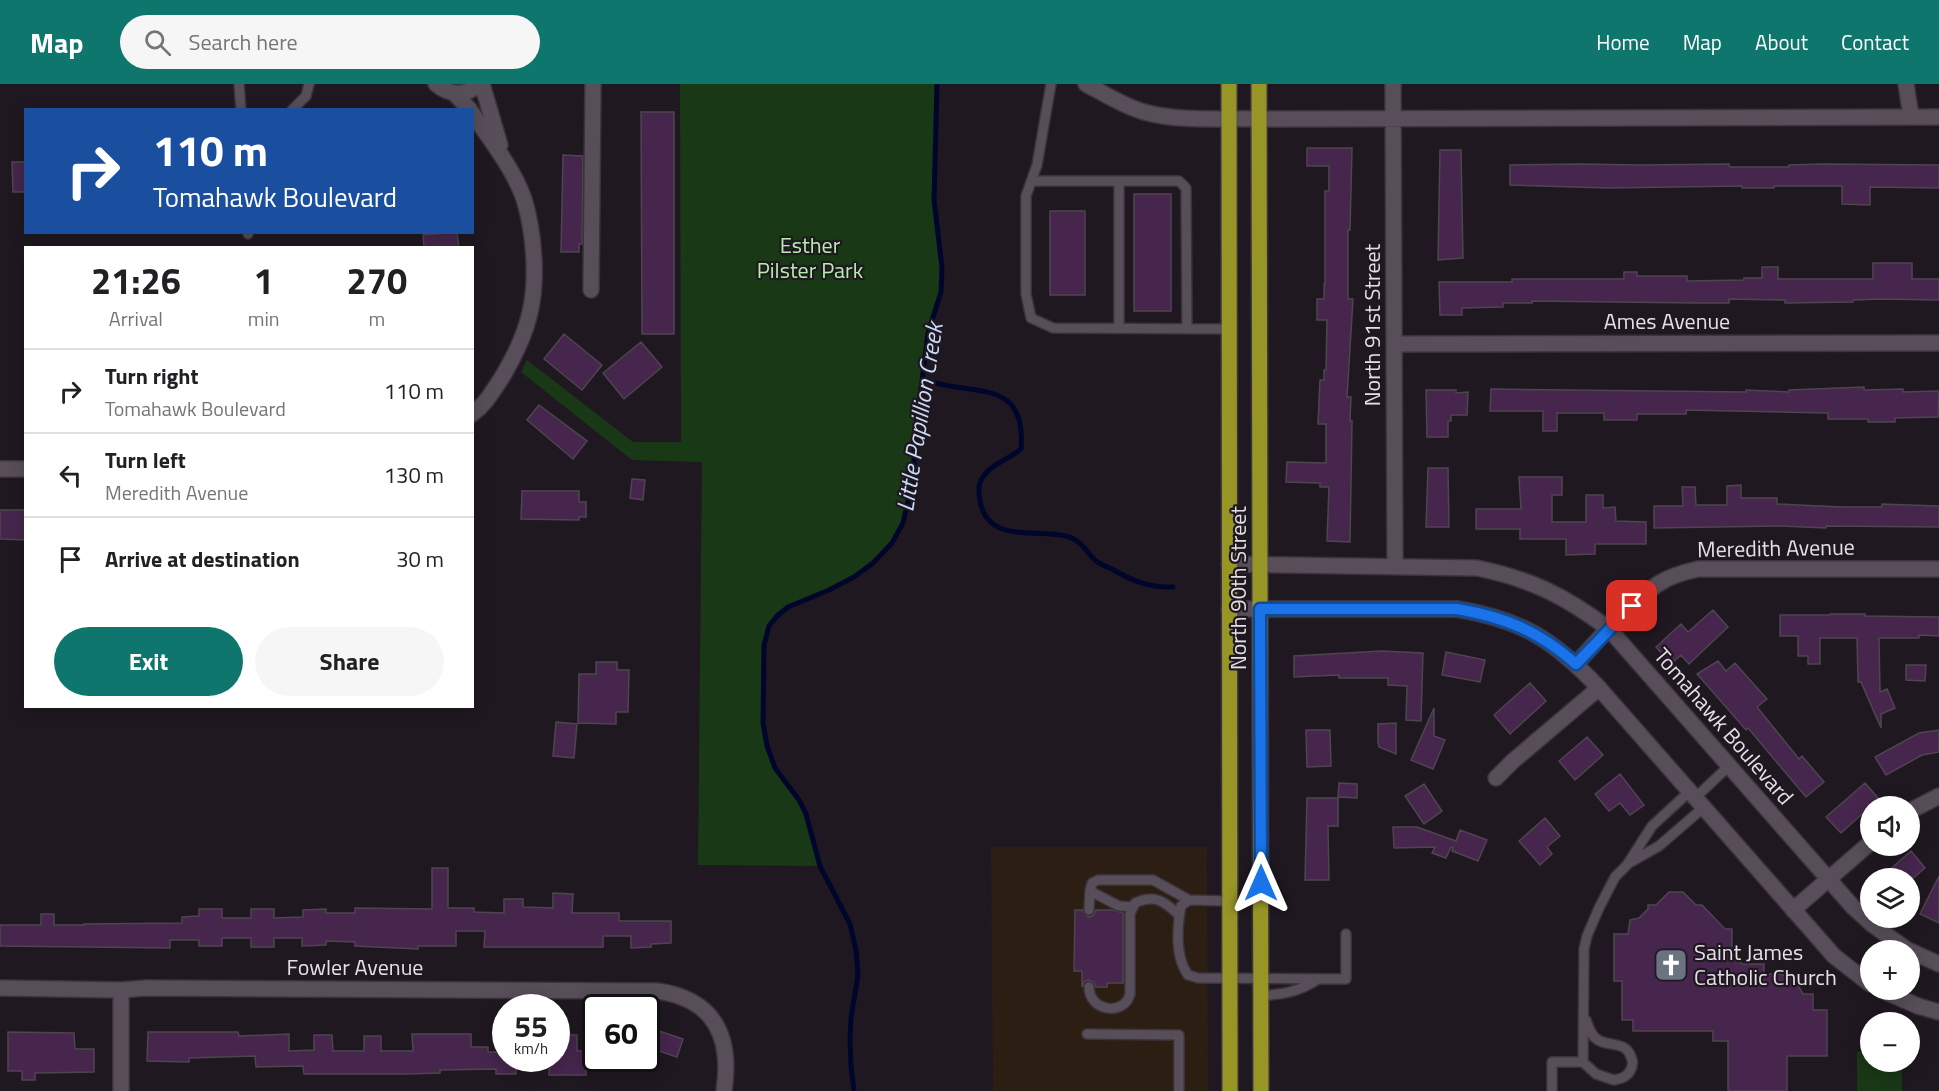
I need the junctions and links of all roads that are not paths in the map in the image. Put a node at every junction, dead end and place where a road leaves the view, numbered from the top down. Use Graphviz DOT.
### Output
graph roads {
  1 [pos="240,84"];
  2 [pos="309,84"];
  3 [pos="436,84"];
  4 [pos="481,84"];
  5 [pos="593,84"];
  6 [pos="1051,84"];
  7 [pos="1086,84"];
  8 [pos="1229,84"];
  9 [pos="1259,84"];
  10 [pos="1393,84"];
  11 [pos="1906,84"];
  12 [pos="455,94"];
  13 [pos="241,108"];
  14 [pos="294,108"];
  15 [pos="468,108"];
  16 [pos="1911,116"];
  17 [pos="474,117"];
  18 [pos="1939,117"];
  19 [pos="1229,118"];
  20 [pos="1393,118"];
  21 [pos="1259,119"];
  22 [pos="507,165"];
  23 [pos="1031,181"];
  24 [pos="1119,181"];
  25 [pos="591,290"];
  26 [pos="1119,328"];
  27 [pos="1187,328"];
  28 [pos="1229,329"];
  29 [pos="1939,343"];
  30 [pos="1395,344"];
  31 [pos="474,412"];
  32 [pos="0,469"];
  33 [pos="24,469"];
  34 [pos="1229,564"];
  35 [pos="1261,564"];
  36 [pos="1395,565"];
  37 [pos="1939,569"];
  38 [pos="1229,609"];
  39 [pos="1260,609"];
  40 [pos="1609,629"];
  41 [pos="1576,664"];
  42 [pos="1599,688"];
  43 [pos="1730,765"];
  44 [pos="1496,778"];
  45 [pos="1939,796"];
  46 [pos="1696,799"];
  47 [pos="1920,806"];
  48 [pos="1860,852"];
  49 [pos="1628,864"];
  50 [pos="1828,879"];
  51 [pos="1090,891"];
  52 [pos="1189,900"];
  53 [pos="1229,902"];
  54 [pos="1133,907"];
  55 [pos="1089,910"];
  56 [pos="1793,910"];
  57 [pos="1179,915"];
  58 [pos="1346,934"];
  59 [pos="1894,940"];
  60 [pos="1920,956"];
  61 [pos="1939,964"];
  62 [pos="1860,976"];
  63 [pos="1230,978"];
  64 [pos="1261,979"];
  65 [pos="1318,979"];
  66 [pos="1089,987"];
  67 [pos="0,988"];
  68 [pos="121,990"];
  69 [pos="1261,996"];
  70 [pos="1904,1000"];
  71 [pos="1939,1012"];
  72 [pos="1584,1015"];
  73 [pos="1087,1034"];
  74 [pos="1583,1062"];
  75 [pos="121,1091"];
  76 [pos="724,1091"];
  77 [pos="1179,1091"];
  78 [pos="1230,1091"];
  79 [pos="1261,1091"];
  80 [pos="1552,1091"];
  1 -- 13 [label="lane"];
  2 -- 14 [label="lane"];
  3 -- 12 [label="street"];
  4 -- 12 [label="street"];
  4 -- 22 [label="street"];
  5 -- 25 [label="street"];
  6 -- 23 [label="lane"];
  7 -- 19 [label="street"];
  8 -- 19 [label="main road, North 90th Street"];
  9 -- 21 [label="main road, North 90th Street"];
  10 -- 20 [label="street, North 91st Street"];
  11 -- 16 [label="street"];
  12 -- 15 [label="street"];
  16 -- 18 [label="street"];
  16 -- 20 [label="street"];
  17 -- 22 [label="street"];
  19 -- 21 [label="street"];
  19 -- 28 [label="main road, North 90th Street"];
  20 -- 21 [label="street"];
  20 -- 30 [label="street, North 91st Street"];
  21 -- 35 [label="main road, North 90th Street"];
  22 -- 31 [label="street"];
  23 -- 24 [label="lane"];
  23 -- 26 [label="lane"];
  24 -- 26 [label="lane"];
  24 -- 27 [label="lane"];
  26 -- 27 [label="lane"];
  27 -- 28 [label="lane"];
  28 -- 34 [label="main road, North 90th Street"];
  29 -- 30 [label="street, Ames Avenue"];
  30 -- 36 [label="street, North 91st Street"];
  32 -- 33 [label="street"];
  34 -- 35 [label="street, Tomahawk Boulevard"];
  34 -- 38 [label="main road, North 90th Street"];
  35 -- 36 [label="street, Tomahawk Boulevard"];
  35 -- 39 [label="main road, North 90th Street"];
  36 -- 40 [label="street, Tomahawk Boulevard"];
  37 -- 40 [label="street, Meredith Avenue"];
  38 -- 39 [label="street"];
  38 -- 53 [label="main road, North 90th Street"];
  39 -- 41 [label="street"];
  39 -- 64 [label="main road, North 90th Street"];
  40 -- 41 [label="street, Meredith Avenue"];
  40 -- 43 [label="street, Tomahawk Boulevard"];
  41 -- 42 [label="street"];
  42 -- 44 [label="street"];
  42 -- 46 [label="street"];
  43 -- 46 [label="lane"];
  43 -- 50 [label="street, Tomahawk Boulevard"];
  45 -- 47 [label="street"];
  46 -- 49 [label="lane"];
  46 -- 49 [label="lane"];
  46 -- 56 [label="street"];
  48 -- 50 [label="street"];
  49 -- 72 [label="lane"];
  50 -- 56 [label="street"];
  50 -- 59 [label="street, Tomahawk Boulevard"];
  51 -- 52 [label="lane"];
  51 -- 54 [label="lane"];
  51 -- 55 [label="lane"];
  52 -- 53 [label="lane"];
  52 -- 57 [label="lane"];
  53 -- 63 [label="main road, North 90th Street"];
  54 -- 57 [label="lane"];
  54 -- 66 [label="lane"];
  56 -- 62 [label="street"];
  57 -- 63 [label="lane"];
  58 -- 65 [label="lane"];
  60 -- 61 [label="street, Tomahawk Boulevard"];
  63 -- 64 [label="lane"];
  63 -- 78 [label="main road, North 90th Street"];
  64 -- 65 [label="lane"];
  64 -- 69 [label="main road, North 90th Street"];
  65 -- 69 [label="lane"];
  67 -- 68 [label="street, Fowler Avenue"];
  68 -- 75 [label="street"];
  68 -- 76 [label="street, Fowler Avenue"];
  69 -- 79 [label="main road, North 90th Street"];
  70 -- 71 [label="street"];
  72 -- 74 [label="lane"];
  72 -- 74 [label="lane"];
  73 -- 77 [label="lane"];
  74 -- 80 [label="lane"];
}
